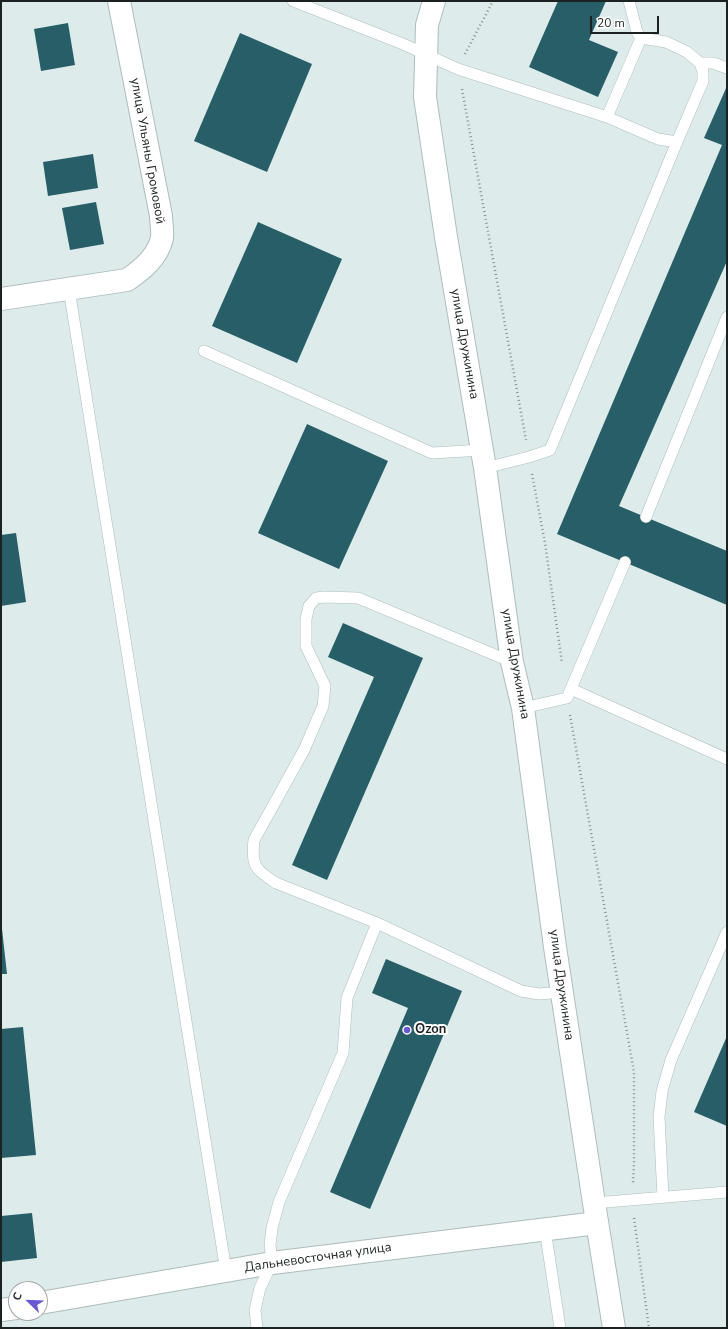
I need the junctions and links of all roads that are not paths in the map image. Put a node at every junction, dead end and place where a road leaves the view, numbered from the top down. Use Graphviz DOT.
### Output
graph roads {
  1 [pos="119,1"];
  2 [pos="293,1"];
  3 [pos="434,1"];
  4 [pos="629,1"];
  5 [pos="640,38"];
  6 [pos="426,55"];
  7 [pos="700,63"];
  8 [pos="727,68"];
  9 [pos="607,117"];
  10 [pos="677,142"];
  11 [pos="69,289"];
  12 [pos="1,299"];
  13 [pos="727,319"];
  14 [pos="204,351"];
  15 [pos="483,459"];
  16 [pos="646,517"];
  17 [pos="625,562"];
  18 [pos="512,662"];
  19 [pos="569,694"];
  20 [pos="523,708"];
  21 [pos="727,759"];
  22 [pos="377,923"];
  23 [pos="727,932"];
  24 [pos="562,992"];
  25 [pos="727,1192"];
  26 [pos="663,1197"];
  27 [pos="595,1213"];
  28 [pos="545,1229"];
  29 [pos="272,1263"];
  30 [pos="226,1271"];
  31 [pos="48,1303"];
  32 [pos="257,1328"];
  33 [pos="560,1328"];
  34 [pos="614,1328"];
  1 -- 11 [label="main road, улица Ульяны Громовой"];
  2 -- 6 [label="lane"];
  3 -- 6 [label="main road, улица Дружинина"];
  4 -- 5 [label="lane"];
  5 -- 7 [label="lane"];
  5 -- 9 [label="lane"];
  6 -- 9 [label="lane"];
  6 -- 15 [label="main road, улица Дружинина"];
  7 -- 8 [label="lane"];
  7 -- 10 [label="lane"];
  9 -- 10 [label="lane"];
  10 -- 15 [label="lane"];
  11 -- 12 [label="main road, улица Ульяны Громовой"];
  11 -- 30 [label="lane"];
  13 -- 16 [label="lane"];
  14 -- 15 [label="lane"];
  15 -- 18 [label="main road, улица Дружинина"];
  17 -- 19 [label="lane"];
  18 -- 20 [label="main road, улица Дружинина"];
  18 -- 22 [label="lane"];
  19 -- 20 [label="lane"];
  19 -- 21 [label="lane"];
  20 -- 24 [label="main road, улица Дружинина"];
  22 -- 24 [label="lane"];
  22 -- 29 [label="lane"];
  23 -- 26 [label="lane"];
  24 -- 27 [label="main road, улица Дружинина"];
  25 -- 26 [label="lane"];
  26 -- 27 [label="lane"];
  27 -- 28 [label="main road, Дальневосточная улица"];
  27 -- 34 [label="main road, улица Дружинина"];
  28 -- 29 [label="main road, Дальневосточная улица"];
  28 -- 33 [label="lane"];
  29 -- 30 [label="main road, Дальневосточная улица"];
  29 -- 32 [label="lane"];
  30 -- 31 [label="main road, Дальневосточная улица"];
}
